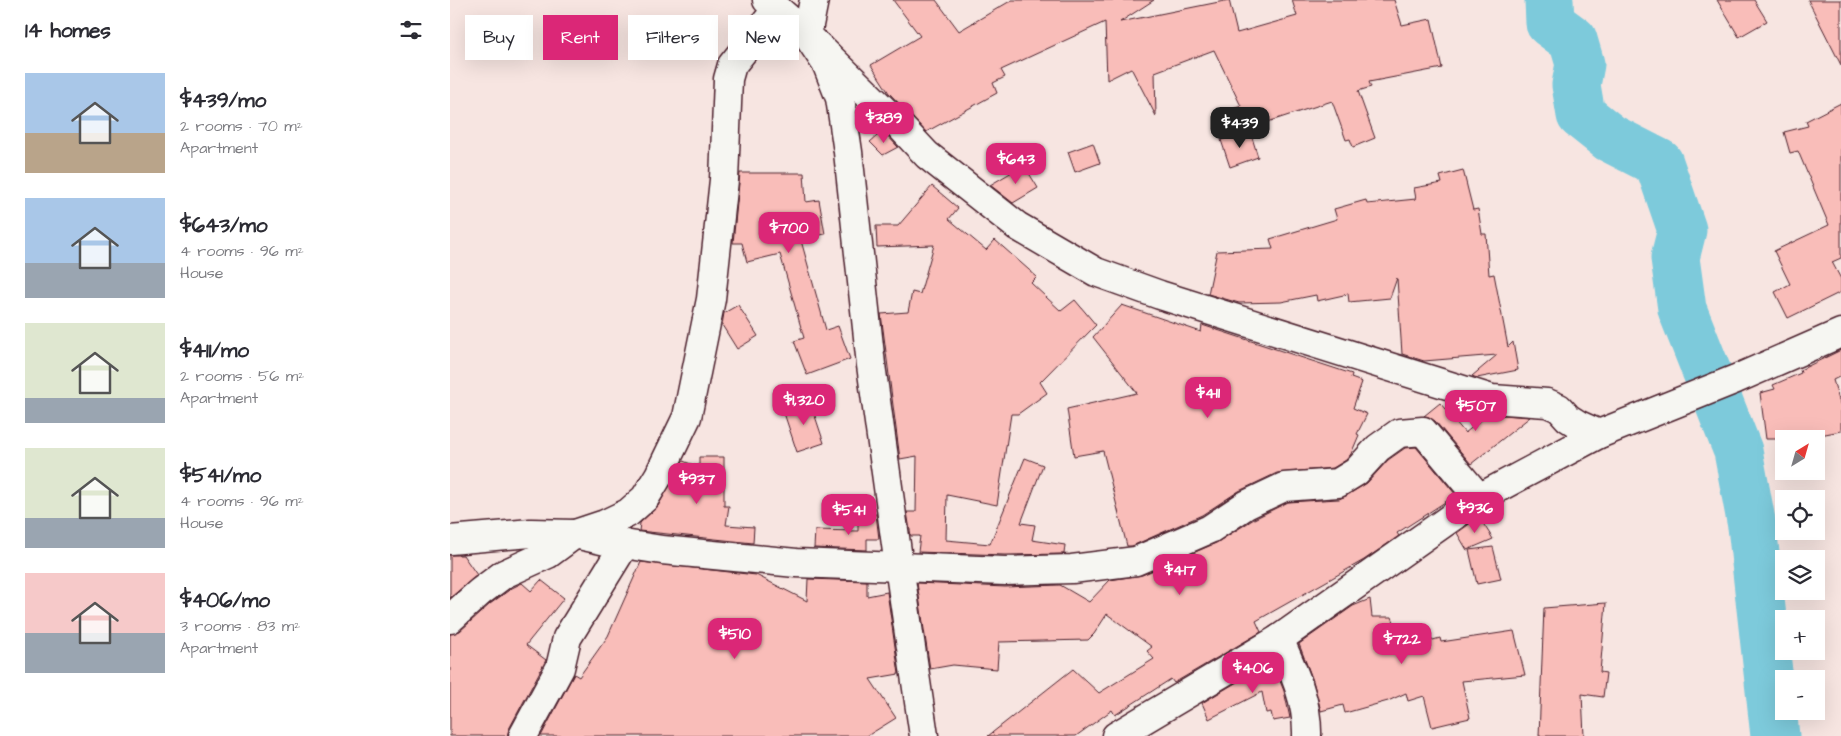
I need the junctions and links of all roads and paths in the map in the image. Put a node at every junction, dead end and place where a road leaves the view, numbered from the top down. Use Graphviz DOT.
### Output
graph roads {
  1 [pos="814,0"];
  2 [pos="772,4"];
  3 [pos="807,35"];
  4 [pos="1841,333"];
  5 [pos="1599,434"];
  6 [pos="1479,498"];
  7 [pos="575,534"];
  8 [pos="450,540"];
  9 [pos="625,544"];
  10 [pos="898,566"];
  11 [pos="450,619"];
  12 [pos="1279,640"];
  13 [pos="523,736"];
  14 [pos="924,736"];
  15 [pos="1116,736"];
  16 [pos="1307,736"];
  1 -- 3 [label="street"];
  2 -- 3 [label="street"];
  2 -- 7 [label="street"];
  3 -- 5 [label="street"];
  3 -- 10 [label="street"];
  4 -- 5 [label="street"];
  5 -- 6 [label="street"];
  6 -- 10 [label="street"];
  6 -- 12 [label="street"];
  7 -- 8 [label="street"];
  7 -- 9 [label="street"];
  7 -- 11 [label="street"];
  9 -- 10 [label="street"];
  9 -- 13 [label="street"];
  10 -- 14 [label="street"];
  12 -- 15 [label="street"];
  12 -- 16 [label="street"];
}
